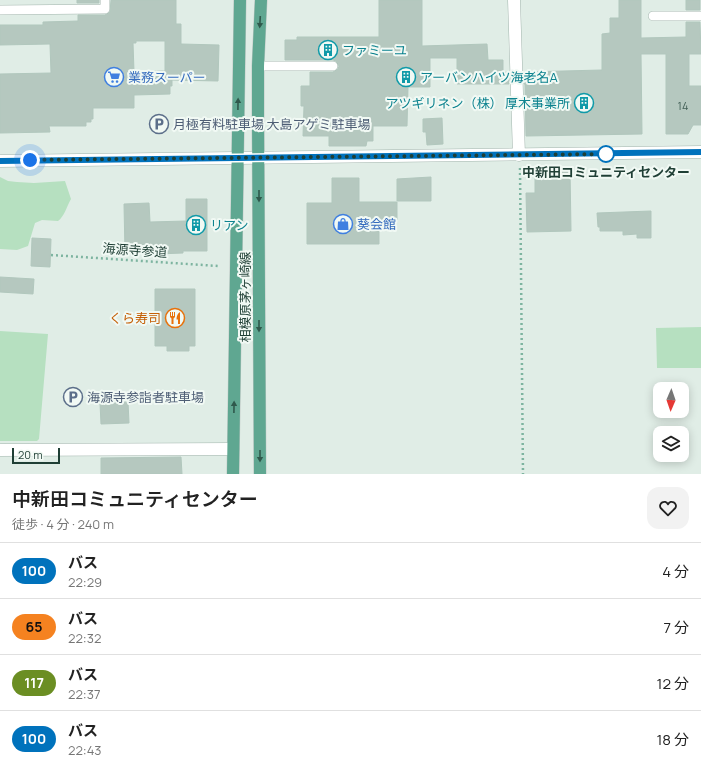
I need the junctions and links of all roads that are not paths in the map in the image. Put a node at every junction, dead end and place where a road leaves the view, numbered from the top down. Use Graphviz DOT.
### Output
graph roads {
  1 [pos="105,0"];
  2 [pos="240,0"];
  3 [pos="261,0"];
  4 [pos="514,0"];
  5 [pos="0,10"];
  6 [pos="653,16"];
  7 [pos="701,16"];
  8 [pos="258,66"];
  9 [pos="333,66"];
  10 [pos="701,152"];
  11 [pos="519,155"];
  12 [pos="238,157"];
  13 [pos="258,157"];
  14 [pos="0,161"];
  15 [pos="233,449"];
  16 [pos="0,450"];
  17 [pos="233,474"];
  18 [pos="260,474"];
  1 -- 5 [label="lane"];
  12 -- 2 [label="main road, 相模原茅ヶ崎線, one-way"];
  3 -- 8 [label="main road, 相模原茅ヶ崎線, one-way"];
  4 -- 11 [label="street"];
  6 -- 7 [label="lane"];
  8 -- 9 [label="lane"];
  8 -- 13 [label="main road, 相模原茅ヶ崎線"];
  10 -- 11 [label="street"];
  11 -- 13 [label="street"];
  12 -- 13 [label="street"];
  12 -- 14 [label="street"];
  15 -- 12 [label="main road, 相模原茅ヶ崎線, one-way"];
  13 -- 18 [label="main road, 相模原茅ヶ崎線, one-way"];
  15 -- 16 [label="street"];
  15 -- 17 [label="main road, 相模原茅ヶ崎線"];
}
